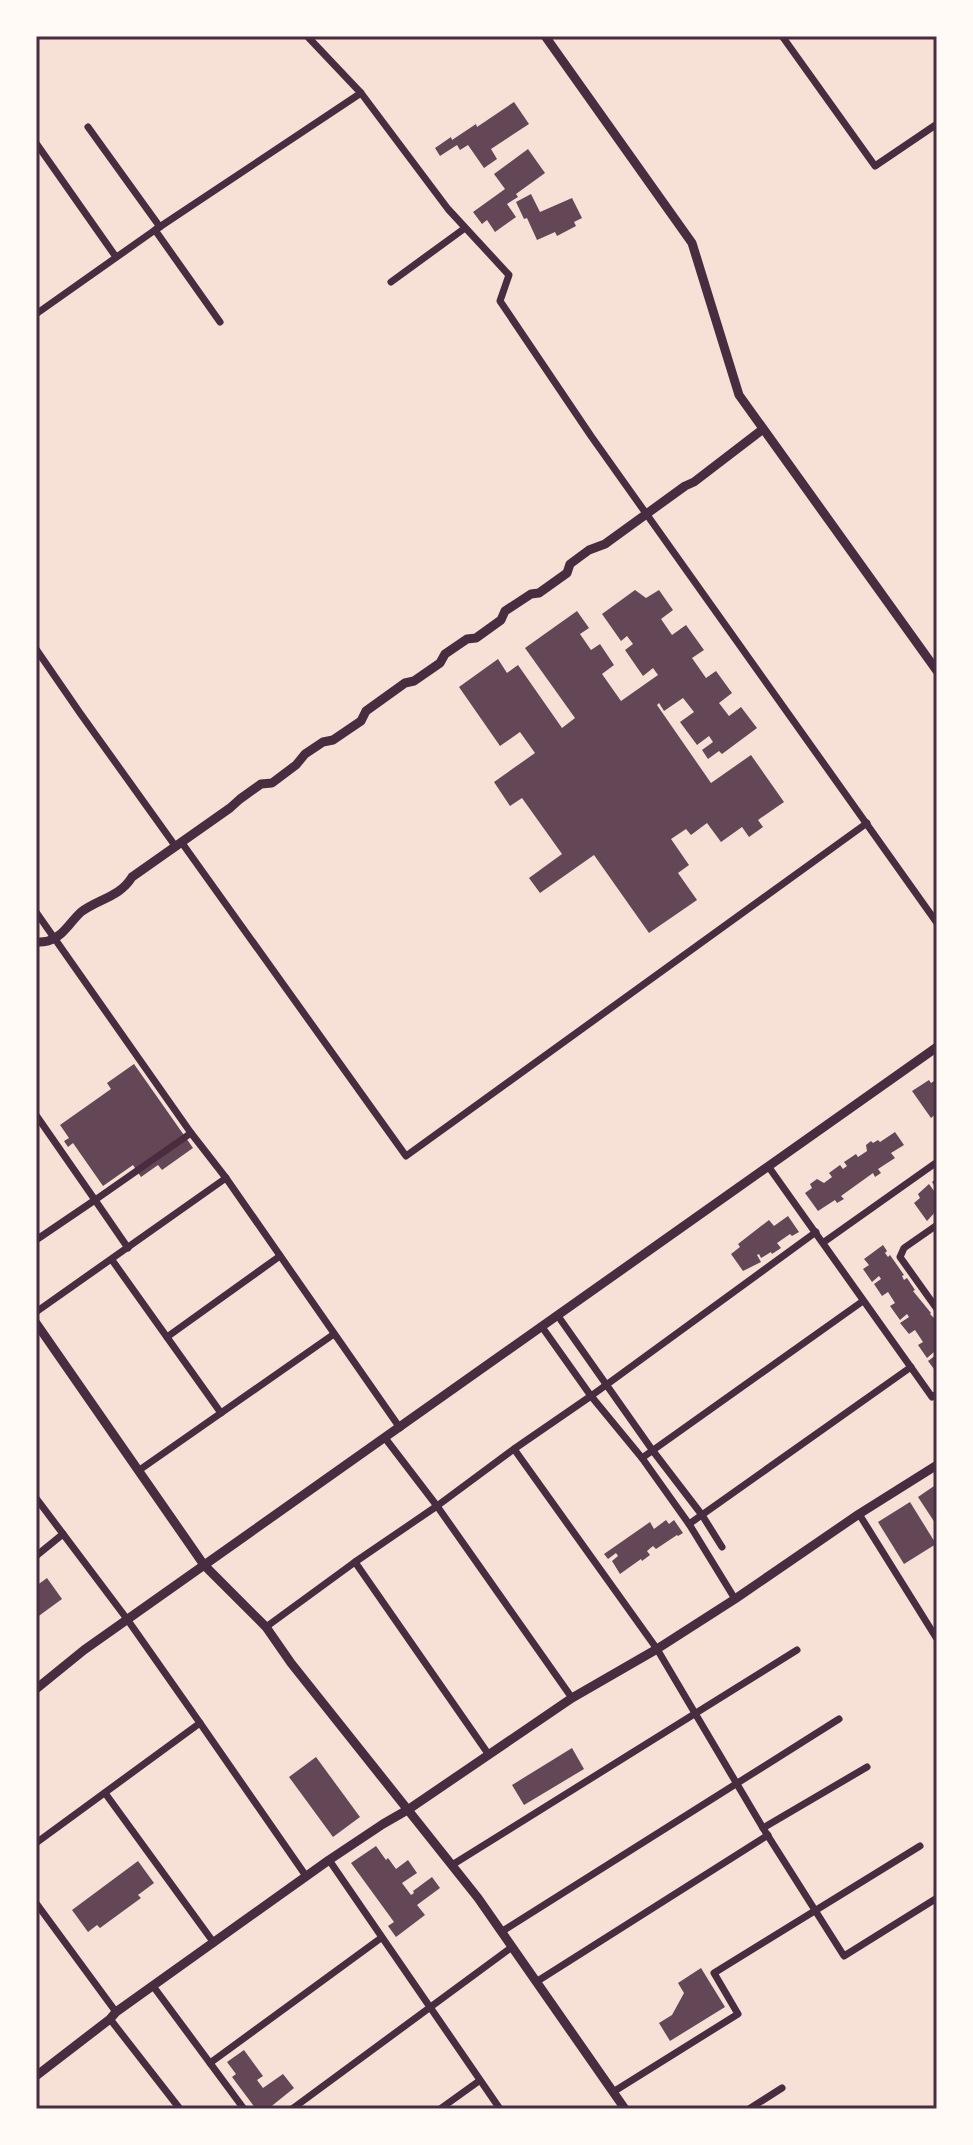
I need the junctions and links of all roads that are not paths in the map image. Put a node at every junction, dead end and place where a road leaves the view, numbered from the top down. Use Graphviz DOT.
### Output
graph roads {
  1 [pos="307,36"];
  2 [pos="545,36"];
  3 [pos="782,36"];
  4 [pos="361,93"];
  5 [pos="937,124"];
  6 [pos="88,127"];
  7 [pos="36,143"];
  8 [pos="465,228"];
  9 [pos="157,229"];
  10 [pos="116,257"];
  11 [pos="391,282"];
  12 [pos="36,314"];
  13 [pos="220,322"];
  14 [pos="763,429"];
  15 [pos="647,515"];
  16 [pos="36,649"];
  17 [pos="937,671"];
  18 [pos="867,823"];
  19 [pos="179,845"];
  20 [pos="36,912"];
  21 [pos="937,923"];
  22 [pos="55,937"];
  23 [pos="36,942"];
  24 [pos="937,1047"];
  25 [pos="36,1115"];
  26 [pos="191,1133"];
  27 [pos="937,1162"];
  28 [pos="768,1166"];
  29 [pos="226,1178"];
  30 [pos="95,1200"];
  31 [pos="937,1225"];
  32 [pos="816,1232"];
  33 [pos="36,1240"];
  34 [pos="824,1242"];
  35 [pos="128,1248"];
  36 [pos="280,1256"];
  37 [pos="112,1260"];
  38 [pos="863,1301"];
  39 [pos="937,1309"];
  40 [pos="36,1312"];
  41 [pos="558,1316"];
  42 [pos="36,1323"];
  43 [pos="542,1327"];
  44 [pos="334,1334"];
  45 [pos="167,1337"];
  46 [pos="911,1367"];
  47 [pos="607,1385"];
  48 [pos="937,1394"];
  49 [pos="591,1396"];
  50 [pos="221,1413"];
  51 [pos="400,1428"];
  52 [pos="385,1438"];
  53 [pos="514,1449"];
  54 [pos="653,1451"];
  55 [pos="642,1458"];
  56 [pos="937,1465"];
  57 [pos="138,1471"];
  58 [pos="36,1498"];
  59 [pos="437,1506"];
  60 [pos="859,1514"];
  61 [pos="702,1515"];
  62 [pos="689,1524"];
  63 [pos="63,1534"];
  64 [pos="722,1547"];
  65 [pos="36,1556"];
  66 [pos="355,1562"];
  67 [pos="204,1565"];
  68 [pos="735,1599"];
  69 [pos="127,1619"];
  70 [pos="266,1627"];
  71 [pos="937,1639"];
  72 [pos="657,1649"];
  73 [pos="797,1650"];
  74 [pos="36,1689"];
  75 [pos="572,1698"];
  76 [pos="695,1713"];
  77 [pos="839,1719"];
  78 [pos="200,1723"];
  79 [pos="489,1755"];
  80 [pos="867,1767"];
  81 [pos="738,1784"];
  82 [pos="105,1793"];
  83 [pos="409,1809"];
  84 [pos="766,1831"];
  85 [pos="36,1843"];
  86 [pos="920,1846"];
  87 [pos="329,1860"];
  88 [pos="452,1865"];
  89 [pos="306,1876"];
  90 [pos="937,1898"];
  91 [pos="36,1903"];
  92 [pos="816,1911"];
  93 [pos="501,1932"];
  94 [pos="381,1938"];
  95 [pos="214,1943"];
  96 [pos="512,1947"];
  97 [pos="536,1982"];
  98 [pos="153,1986"];
  99 [pos="429,2009"];
  100 [pos="113,2016"];
  101 [pos="210,2063"];
  102 [pos="36,2076"];
  103 [pos="479,2081"];
  104 [pos="782,2088"];
  105 [pos="613,2092"];
  106 [pos="180,2109"];
  107 [pos="244,2109"];
  108 [pos="292,2109"];
  109 [pos="440,2109"];
  110 [pos="500,2109"];
  111 [pos="625,2109"];
  112 [pos="749,2109"];
  1 -- 4 [label="street"];
  2 -- 14 [label="street"];
  3 -- 5 [label="street"];
  4 -- 8 [label="street"];
  4 -- 9 [label="street"];
  6 -- 9 [label="street"];
  7 -- 10 [label="street"];
  8 -- 11 [label="street"];
  8 -- 15 [label="street"];
  9 -- 10 [label="street"];
  9 -- 13 [label="street"];
  10 -- 12 [label="street"];
  14 -- 15 [label="street"];
  14 -- 17 [label="street"];
  15 -- 18 [label="street"];
  15 -- 19 [label="street"];
  16 -- 19 [label="street"];
  18 -- 19 [label="street"];
  18 -- 21 [label="street"];
  19 -- 22 [label="street"];
  20 -- 22 [label="street"];
  22 -- 23 [label="street"];
  22 -- 26 [label="street"];
  24 -- 28 [label="street"];
  25 -- 30 [label="street"];
  26 -- 29 [label="street"];
  26 -- 30 [label="street"];
  27 -- 34 [label="street"];
  28 -- 32 [label="street"];
  28 -- 41 [label="street"];
  29 -- 35 [label="street"];
  29 -- 36 [label="street"];
  30 -- 33 [label="street"];
  30 -- 35 [label="street"];
  31 -- 39 [label="street"];
  32 -- 34 [label="street"];
  32 -- 47 [label="street"];
  34 -- 38 [label="street"];
  35 -- 37 [label="street"];
  36 -- 44 [label="street"];
  36 -- 45 [label="street"];
  37 -- 40 [label="street"];
  37 -- 45 [label="street"];
  38 -- 46 [label="street"];
  38 -- 54 [label="street"];
  41 -- 43 [label="street"];
  41 -- 47 [label="street"];
  42 -- 57 [label="street"];
  43 -- 49 [label="street"];
  43 -- 51 [label="street"];
  44 -- 50 [label="street"];
  44 -- 51 [label="street"];
  45 -- 50 [label="street"];
  46 -- 48 [label="street"];
  46 -- 61 [label="street"];
  47 -- 49 [label="street"];
  47 -- 54 [label="street"];
  49 -- 53 [label="street"];
  49 -- 55 [label="street"];
  50 -- 57 [label="street"];
  51 -- 52 [label="street"];
  52 -- 59 [label="street"];
  52 -- 67 [label="street"];
  53 -- 59 [label="street"];
  53 -- 72 [label="street"];
  54 -- 55 [label="street"];
  54 -- 61 [label="street"];
  55 -- 62 [label="street"];
  56 -- 60 [label="street"];
  57 -- 67 [label="street"];
  58 -- 63 [label="street"];
  59 -- 66 [label="street"];
  59 -- 75 [label="street"];
  60 -- 68 [label="street"];
  60 -- 71 [label="street"];
  61 -- 62 [label="street"];
  61 -- 64 [label="street"];
  62 -- 68 [label="street"];
  63 -- 65 [label="street"];
  63 -- 69 [label="street"];
  66 -- 70 [label="street"];
  66 -- 79 [label="street"];
  67 -- 69 [label="street"];
  67 -- 70 [label="street"];
  68 -- 72 [label="street"];
  69 -- 74 [label="street"];
  69 -- 78 [label="street"];
  70 -- 83 [label="street"];
  72 -- 75 [label="street"];
  72 -- 76 [label="street"];
  73 -- 76 [label="street"];
  75 -- 79 [label="street"];
  76 -- 81 [label="street"];
  76 -- 88 [label="street"];
  77 -- 81 [label="street"];
  78 -- 82 [label="street"];
  78 -- 89 [label="street"];
  79 -- 83 [label="street"];
  80 -- 84 [label="street"];
  81 -- 84 [label="street"];
  81 -- 93 [label="street"];
  82 -- 85 [label="street"];
  82 -- 95 [label="street"];
  83 -- 87 [label="street"];
  83 -- 88 [label="street"];
  84 -- 92 [label="street"];
  84 -- 97 [label="street"];
  86 -- 92 [label="street"];
  87 -- 89 [label="street"];
  87 -- 94 [label="street"];
  88 -- 93 [label="street"];
  89 -- 95 [label="street"];
  90 -- 92 [label="street"];
  91 -- 100 [label="street"];
  92 -- 105 [label="street"];
  93 -- 96 [label="street"];
  94 -- 99 [label="street"];
  94 -- 101 [label="street"];
  95 -- 98 [label="street"];
  96 -- 97 [label="street"];
  96 -- 99 [label="street"];
  97 -- 105 [label="street"];
  98 -- 100 [label="street"];
  98 -- 101 [label="street"];
  99 -- 103 [label="street"];
  99 -- 108 [label="street"];
  100 -- 102 [label="street"];
  100 -- 106 [label="street"];
  101 -- 107 [label="street"];
  103 -- 109 [label="street"];
  103 -- 110 [label="street"];
  104 -- 112 [label="street"];
  105 -- 111 [label="street"];
}
